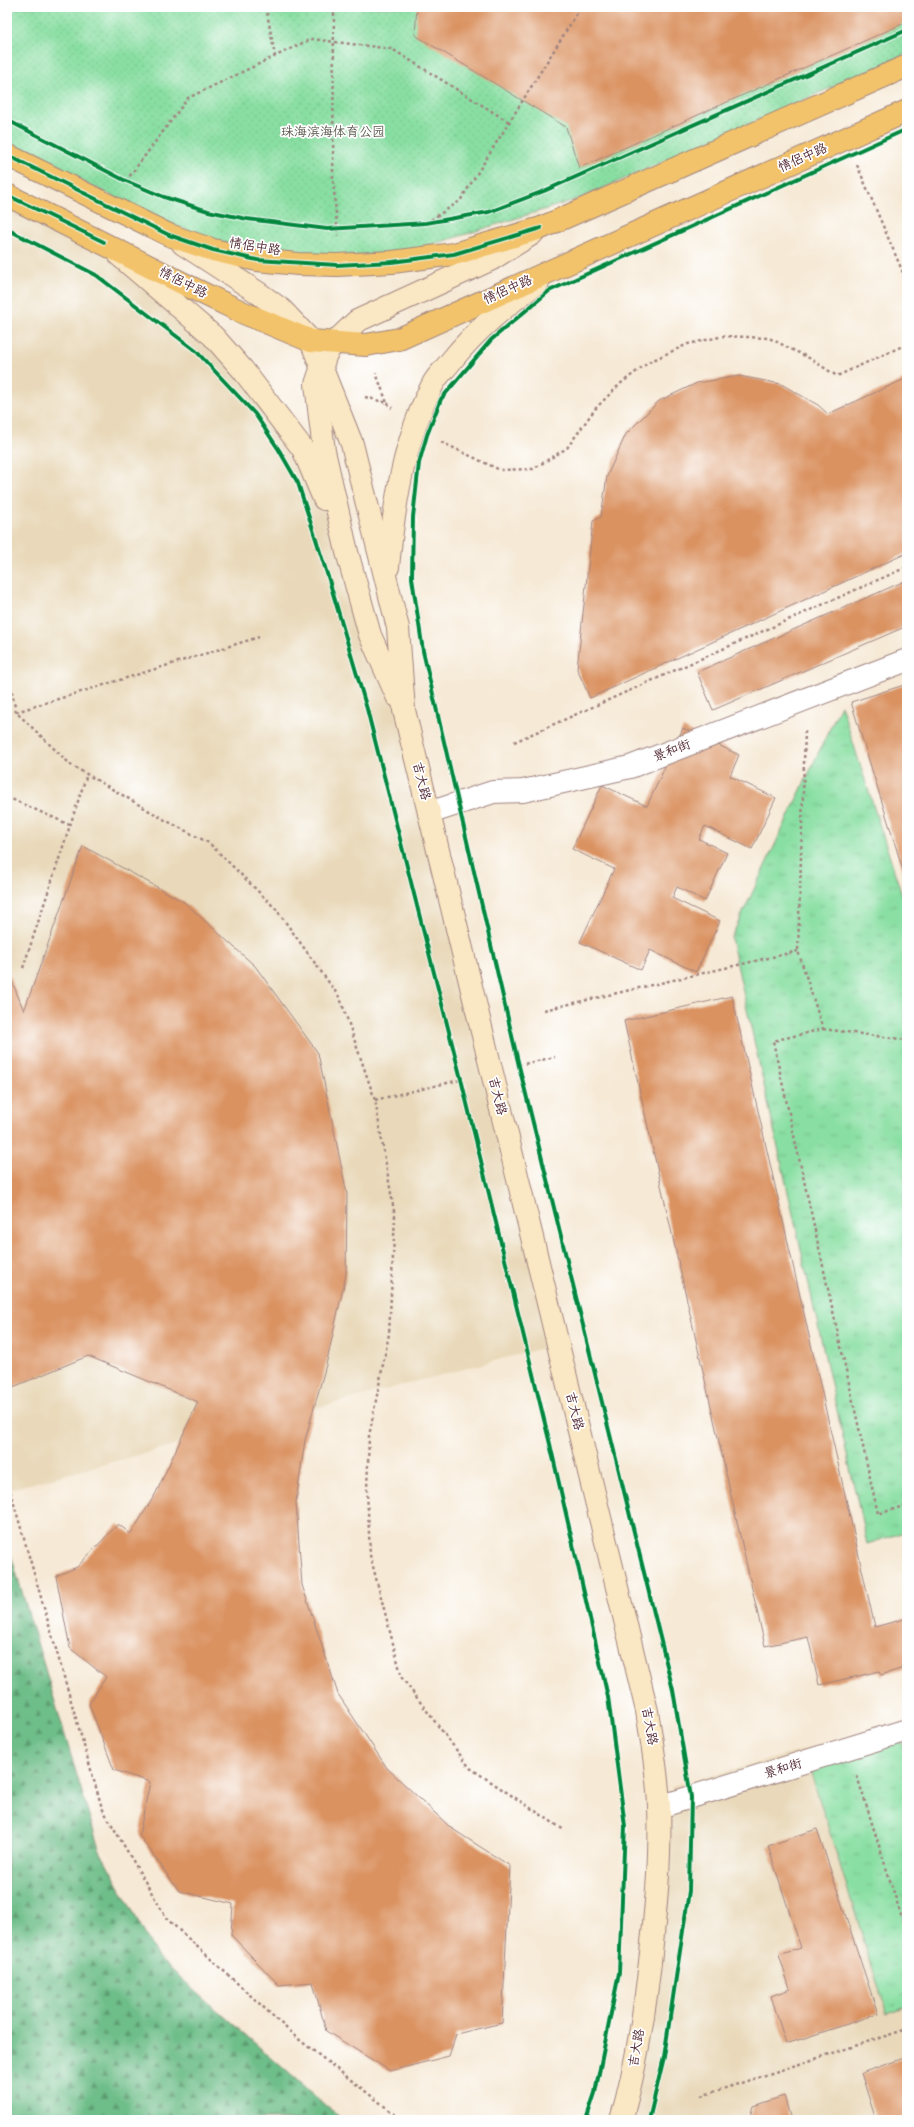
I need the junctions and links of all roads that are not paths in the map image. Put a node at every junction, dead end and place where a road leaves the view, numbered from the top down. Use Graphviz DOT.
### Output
graph roads {
  1 [pos="907,66"];
  2 [pos="907,111"];
  3 [pos="7,155"];
  4 [pos="7,195"];
  5 [pos="541,228"];
  6 [pos="169,235"];
  7 [pos="104,242"];
  8 [pos="557,268"];
  9 [pos="311,341"];
  10 [pos="333,344"];
  11 [pos="321,367"];
  12 [pos="347,552"];
  13 [pos="386,582"];
  14 [pos="907,660"];
  15 [pos="404,710"];
  16 [pos="429,813"];
  17 [pos="907,1730"];
  18 [pos="659,1807"];
  19 [pos="621,2120"];
  1 -- 5 [label="highway"];
  2 -- 8 [label="highway, 情侣中路"];
  3 -- 6 [label="highway, 情侶中路"];
  4 -- 7 [label="highway"];
  5 -- 6 [label="highway, 情侶中路"];
  5 -- 10 [label="main road"];
  6 -- 9 [label="main road"];
  7 -- 9 [label="highway, 情侣中路"];
  7 -- 12 [label="main road"];
  8 -- 10 [label="highway, 情侣中路"];
  8 -- 13 [label="main road"];
  9 -- 10 [label="highway, 情侣中路"];
  9 -- 11 [label="main road, 吉大路"];
  10 -- 11 [label="main road"];
  11 -- 12 [label="main road"];
  11 -- 13 [label="main road, 吉大路"];
  12 -- 15 [label="main road, 吉大路"];
  13 -- 15 [label="main road, 吉大路"];
  14 -- 16 [label="street, 景和街"];
  15 -- 16 [label="main road, 吉大路"];
  16 -- 18 [label="main road, 吉大路"];
  17 -- 18 [label="street, 景和街"];
  18 -- 19 [label="main road, 吉大路"];
}
